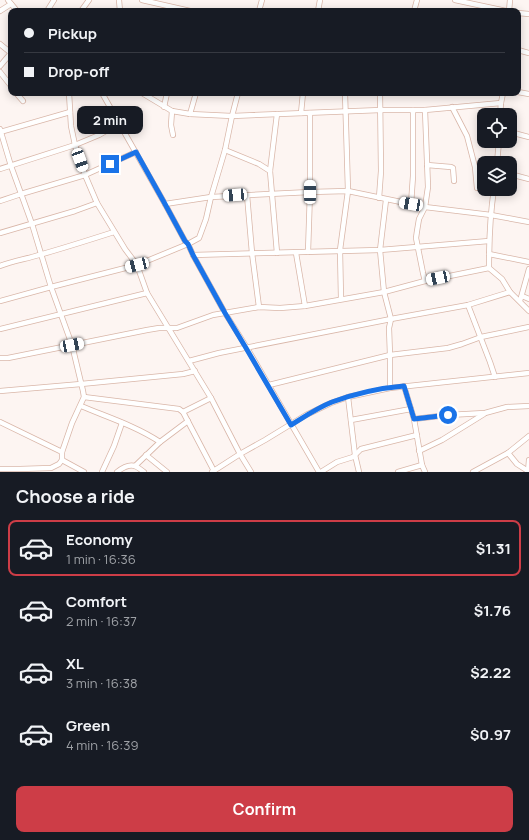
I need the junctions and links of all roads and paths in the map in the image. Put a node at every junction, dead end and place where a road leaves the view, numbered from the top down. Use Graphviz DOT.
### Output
graph roads {
  1 [pos="8,0"];
  2 [pos="142,0"];
  3 [pos="455,0"];
  4 [pos="11,4"];
  5 [pos="14,8"];
  6 [pos="172,8"];
  7 [pos="493,8"];
  8 [pos="0,11"];
  9 [pos="0,44"];
  10 [pos="8,51"];
  11 [pos="8,57"];
  12 [pos="0,66"];
  13 [pos="0,72"];
  14 [pos="8,82"];
  15 [pos="18,96"];
  16 [pos="69,96"];
  17 [pos="104,96"];
  18 [pos="147,96"];
  19 [pos="166,96"];
  20 [pos="195,96"];
  21 [pos="237,96"];
  22 [pos="303,96"];
  23 [pos="345,96"];
  24 [pos="380,96"];
  25 [pos="502,96"];
  26 [pos="22,102"];
  27 [pos="501,103"];
  28 [pos="164,107"];
  29 [pos="452,107"];
  30 [pos="501,108"];
  31 [pos="381,110"];
  32 [pos="413,110"];
  33 [pos="425,110"];
  34 [pos="172,111"];
  35 [pos="345,111"];
  36 [pos="70,112"];
  37 [pos="301,113"];
  38 [pos="310,113"];
  39 [pos="190,114"];
  40 [pos="277,114"];
  41 [pos="232,116"];
  42 [pos="120,124"];
  43 [pos="0,131"];
  44 [pos="517,134"];
  45 [pos="173,135"];
  46 [pos="529,137"];
  47 [pos="75,145"];
  48 [pos="226,150"];
  49 [pos="136,152"];
  50 [pos="427,165"];
  51 [pos="11,166"];
  52 [pos="0,169"];
  53 [pos="270,171"];
  54 [pos="85,175"];
  55 [pos="517,176"];
  56 [pos="529,179"];
  57 [pos="454,181"];
  58 [pos="477,188"];
  59 [pos="310,192"];
  60 [pos="348,192"];
  61 [pos="21,194"];
  62 [pos="272,194"];
  63 [pos="247,195"];
  64 [pos="493,196"];
  65 [pos="211,197"];
  66 [pos="379,198"];
  67 [pos="386,200"];
  68 [pos="0,201"];
  69 [pos="97,203"];
  70 [pos="165,204"];
  71 [pos="411,204"];
  72 [pos="425,207"];
  73 [pos="491,215"];
  74 [pos="529,222"];
  75 [pos="32,224"];
  76 [pos="114,232"];
  77 [pos="0,233"];
  78 [pos="489,241"];
  79 [pos="188,244"];
  80 [pos="418,247"];
  81 [pos="340,250"];
  82 [pos="380,250"];
  83 [pos="308,252"];
  84 [pos="252,253"];
  85 [pos="276,253"];
  86 [pos="296,253"];
  87 [pos="40,254"];
  88 [pos="489,254"];
  89 [pos="193,255"];
  90 [pos="529,262"];
  91 [pos="137,265"];
  92 [pos="0,266"];
  93 [pos="489,268"];
  94 [pos="529,269"];
  95 [pos="425,281"];
  96 [pos="51,287"];
  97 [pos="384,292"];
  98 [pos="510,292"];
  99 [pos="147,293"];
  100 [pos="341,299"];
  101 [pos="521,299"];
  102 [pos="529,299"];
  103 [pos="0,301"];
  104 [pos="468,304"];
  105 [pos="305,306"];
  106 [pos="259,307"];
  107 [pos="529,311"];
  108 [pos="225,313"];
  109 [pos="61,314"];
  110 [pos="391,319"];
  111 [pos="529,327"];
  112 [pos="169,328"];
  113 [pos="0,329"];
  114 [pos="481,338"];
  115 [pos="72,345"];
  116 [pos="246,348"];
  117 [pos="390,355"];
  118 [pos="0,358"];
  119 [pos="189,361"];
  120 [pos="194,371"];
  121 [pos="529,373"];
  122 [pos="495,376"];
  123 [pos="81,384"];
  124 [pos="268,385"];
  125 [pos="404,386"];
  126 [pos="390,388"];
  127 [pos="0,391"];
  128 [pos="84,397"];
  129 [pos="348,397"];
  130 [pos="211,398"];
  131 [pos="81,406"];
  132 [pos="529,406"];
  133 [pos="411,409"];
  134 [pos="183,412"];
  135 [pos="485,413"];
  136 [pos="414,419"];
  137 [pos="351,420"];
  138 [pos="188,421"];
  139 [pos="0,422"];
  140 [pos="122,423"];
  141 [pos="291,425"];
  142 [pos="416,435"];
  143 [pos="529,436"];
  144 [pos="160,442"];
  145 [pos="419,451"];
  146 [pos="62,452"];
  147 [pos="508,453"];
  148 [pos="240,454"];
  149 [pos="146,455"];
  150 [pos="355,455"];
  151 [pos="62,460"];
  152 [pos="529,460"];
  153 [pos="422,465"];
  154 [pos="136,466"];
  155 [pos="0,469"];
  156 [pos="44,470"];
  157 [pos="20,471"];
  158 [pos="213,471"];
  159 [pos="84,472"];
  160 [pos="102,472"];
  161 [pos="116,472"];
  162 [pos="144,472"];
  163 [pos="167,472"];
  164 [pos="251,472"];
  165 [pos="320,472"];
  166 [pos="359,472"];
  167 [pos="398,472"];
  168 [pos="424,472"];
  169 [pos="474,472"];
  170 [pos="528,472"];
  1 -- 4 [label="street"];
  2 -- 6 [label="street"];
  3 -- 7 [label="street"];
  4 -- 5 [label="street"];
  4 -- 8 [label="street"];
  9 -- 10 [label="street"];
  11 -- 12 [label="street"];
  13 -- 14 [label="street"];
  15 -- 26 [label="street"];
  16 -- 36 [label="street"];
  17 -- 42 [label="street"];
  18 -- 28 [label="street"];
  19 -- 28 [label="street"];
  20 -- 39 [label="street"];
  21 -- 41 [label="street"];
  22 -- 37 [label="street"];
  23 -- 35 [label="street"];
  24 -- 31 [label="street"];
  25 -- 27 [label="street"];
  27 -- 29 [label="street"];
  27 -- 30 [label="street"];
  28 -- 34 [label="street"];
  29 -- 33 [label="street"];
  29 -- 58 [label="street"];
  31 -- 32 [label="street"];
  31 -- 35 [label="street"];
  31 -- 66 [label="street"];
  32 -- 33 [label="street"];
  32 -- 71 [label="street"];
  33 -- 50 [label="street"];
  34 -- 39 [label="street"];
  34 -- 45 [label="street"];
  35 -- 38 [label="street"];
  35 -- 60 [label="street"];
  36 -- 43 [label="street"];
  36 -- 47 [label="street"];
  37 -- 38 [label="street"];
  37 -- 40 [label="street"];
  38 -- 59 [label="street"];
  39 -- 41 [label="street"];
  40 -- 41 [label="street"];
  40 -- 53 [label="street"];
  41 -- 48 [label="street"];
  42 -- 47 [label="street"];
  42 -- 49 [label="street"];
  43 -- 51 [label="street"];
  44 -- 46 [label="street"];
  47 -- 51 [label="street"];
  47 -- 54 [label="street"];
  48 -- 53 [label="street"];
  48 -- 65 [label="street"];
  49 -- 54 [label="street"];
  49 -- 70 [label="street"];
  50 -- 57 [label="street"];
  50 -- 72 [label="street"];
  51 -- 52 [label="street"];
  51 -- 61 [label="street"];
  53 -- 62 [label="street"];
  54 -- 61 [label="street"];
  54 -- 69 [label="street"];
  55 -- 56 [label="street"];
  59 -- 60 [label="street"];
  59 -- 62 [label="street"];
  59 -- 83 [label="street"];
  60 -- 66 [label="street"];
  60 -- 81 [label="street"];
  61 -- 68 [label="street"];
  61 -- 75 [label="street"];
  62 -- 63 [label="street"];
  62 -- 85 [label="street"];
  63 -- 65 [label="street"];
  63 -- 84 [label="street"];
  64 -- 73 [label="street"];
  65 -- 70 [label="street"];
  65 -- 79 [label="street"];
  66 -- 67 [label="street"];
  67 -- 71 [label="street"];
  67 -- 82 [label="street"];
  69 -- 75 [label="street"];
  69 -- 76 [label="street"];
  70 -- 79 [label="street"];
  71 -- 72 [label="street"];
  72 -- 73 [label="street"];
  72 -- 80 [label="street"];
  73 -- 74 [label="street"];
  73 -- 78 [label="street"];
  75 -- 77 [label="street"];
  75 -- 87 [label="street"];
  76 -- 87 [label="street"];
  76 -- 91 [label="street"];
  78 -- 80 [label="street"];
  78 -- 88 [label="street"];
  79 -- 89 [label="street"];
  79 -- 91 [label="street"];
  80 -- 82 [label="street"];
  80 -- 95 [label="street"];
  81 -- 82 [label="street"];
  81 -- 83 [label="street"];
  81 -- 100 [label="street"];
  82 -- 97 [label="street"];
  83 -- 86 [label="street"];
  84 -- 85 [label="street"];
  84 -- 89 [label="street"];
  84 -- 106 [label="street"];
  85 -- 86 [label="street"];
  86 -- 105 [label="street"];
  87 -- 92 [label="street"];
  87 -- 96 [label="street"];
  88 -- 90 [label="street"];
  88 -- 93 [label="street"];
  89 -- 108 [label="street"];
  91 -- 96 [label="street"];
  91 -- 99 [label="street"];
  93 -- 95 [label="street"];
  93 -- 98 [label="street"];
  94 -- 101 [label="street"];
  95 -- 97 [label="street"];
  96 -- 103 [label="street"];
  96 -- 109 [label="street"];
  97 -- 100 [label="street"];
  97 -- 110 [label="street"];
  98 -- 101 [label="street"];
  98 -- 104 [label="street"];
  99 -- 109 [label="street"];
  99 -- 112 [label="street"];
  100 -- 105 [label="street"];
  101 -- 102 [label="street"];
  101 -- 107 [label="street"];
  104 -- 110 [label="street"];
  104 -- 114 [label="street"];
  105 -- 106 [label="street"];
  106 -- 108 [label="street"];
  108 -- 112 [label="street"];
  108 -- 116 [label="street"];
  109 -- 113 [label="street"];
  109 -- 115 [label="street"];
  110 -- 116 [label="street"];
  110 -- 117 [label="street"];
  111 -- 114 [label="street"];
  112 -- 115 [label="street"];
  112 -- 119 [label="street"];
  114 -- 117 [label="street"];
  114 -- 122 [label="street"];
  115 -- 118 [label="street"];
  115 -- 123 [label="street"];
  116 -- 119 [label="street"];
  116 -- 124 [label="street"];
  117 -- 124 [label="street"];
  117 -- 126 [label="street"];
  119 -- 120 [label="street"];
  120 -- 123 [label="street"];
  120 -- 130 [label="street"];
  121 -- 122 [label="street"];
  122 -- 125 [label="street"];
  123 -- 127 [label="street"];
  123 -- 128 [label="street"];
  124 -- 141 [label="street"];
  125 -- 126 [label="street"];
  125 -- 133 [label="street"];
  126 -- 129 [label="street"];
  128 -- 131 [label="street"];
  128 -- 134 [label="street"];
  129 -- 137 [label="street"];
  129 -- 141 [label="street"];
  130 -- 134 [label="street"];
  130 -- 148 [label="street"];
  131 -- 140 [label="street"];
  131 -- 146 [label="street"];
  132 -- 135 [label="street"];
  133 -- 136 [label="street"];
  133 -- 137 [label="street"];
  134 -- 138 [label="street"];
  135 -- 136 [label="street"];
  135 -- 145 [label="street"];
  136 -- 142 [label="street"];
  137 -- 150 [label="street"];
  138 -- 144 [label="street"];
  138 -- 158 [label="street"];
  139 -- 146 [label="street"];
  140 -- 144 [label="street"];
  140 -- 160 [label="street"];
  141 -- 148 [label="street"];
  141 -- 165 [label="street"];
  142 -- 145 [label="street"];
  142 -- 150 [label="street"];
  143 -- 147 [label="street"];
  144 -- 149 [label="street"];
  145 -- 153 [label="street"];
  146 -- 151 [label="street"];
  147 -- 169 [label="street"];
  147 -- 170 [label="street"];
  148 -- 158 [label="street"];
  148 -- 164 [label="street"];
  149 -- 154 [label="street"];
  149 -- 163 [label="street"];
  150 -- 165 [label="street"];
  150 -- 166 [label="street"];
  151 -- 156 [label="street"];
  151 -- 159 [label="street"];
  152 -- 170 [label="street"];
  153 -- 167 [label="street"];
  153 -- 168 [label="street"];
  154 -- 161 [label="street"];
  154 -- 162 [label="street"];
  155 -- 157 [label="street"];
  156 -- 157 [label="street"];
}
